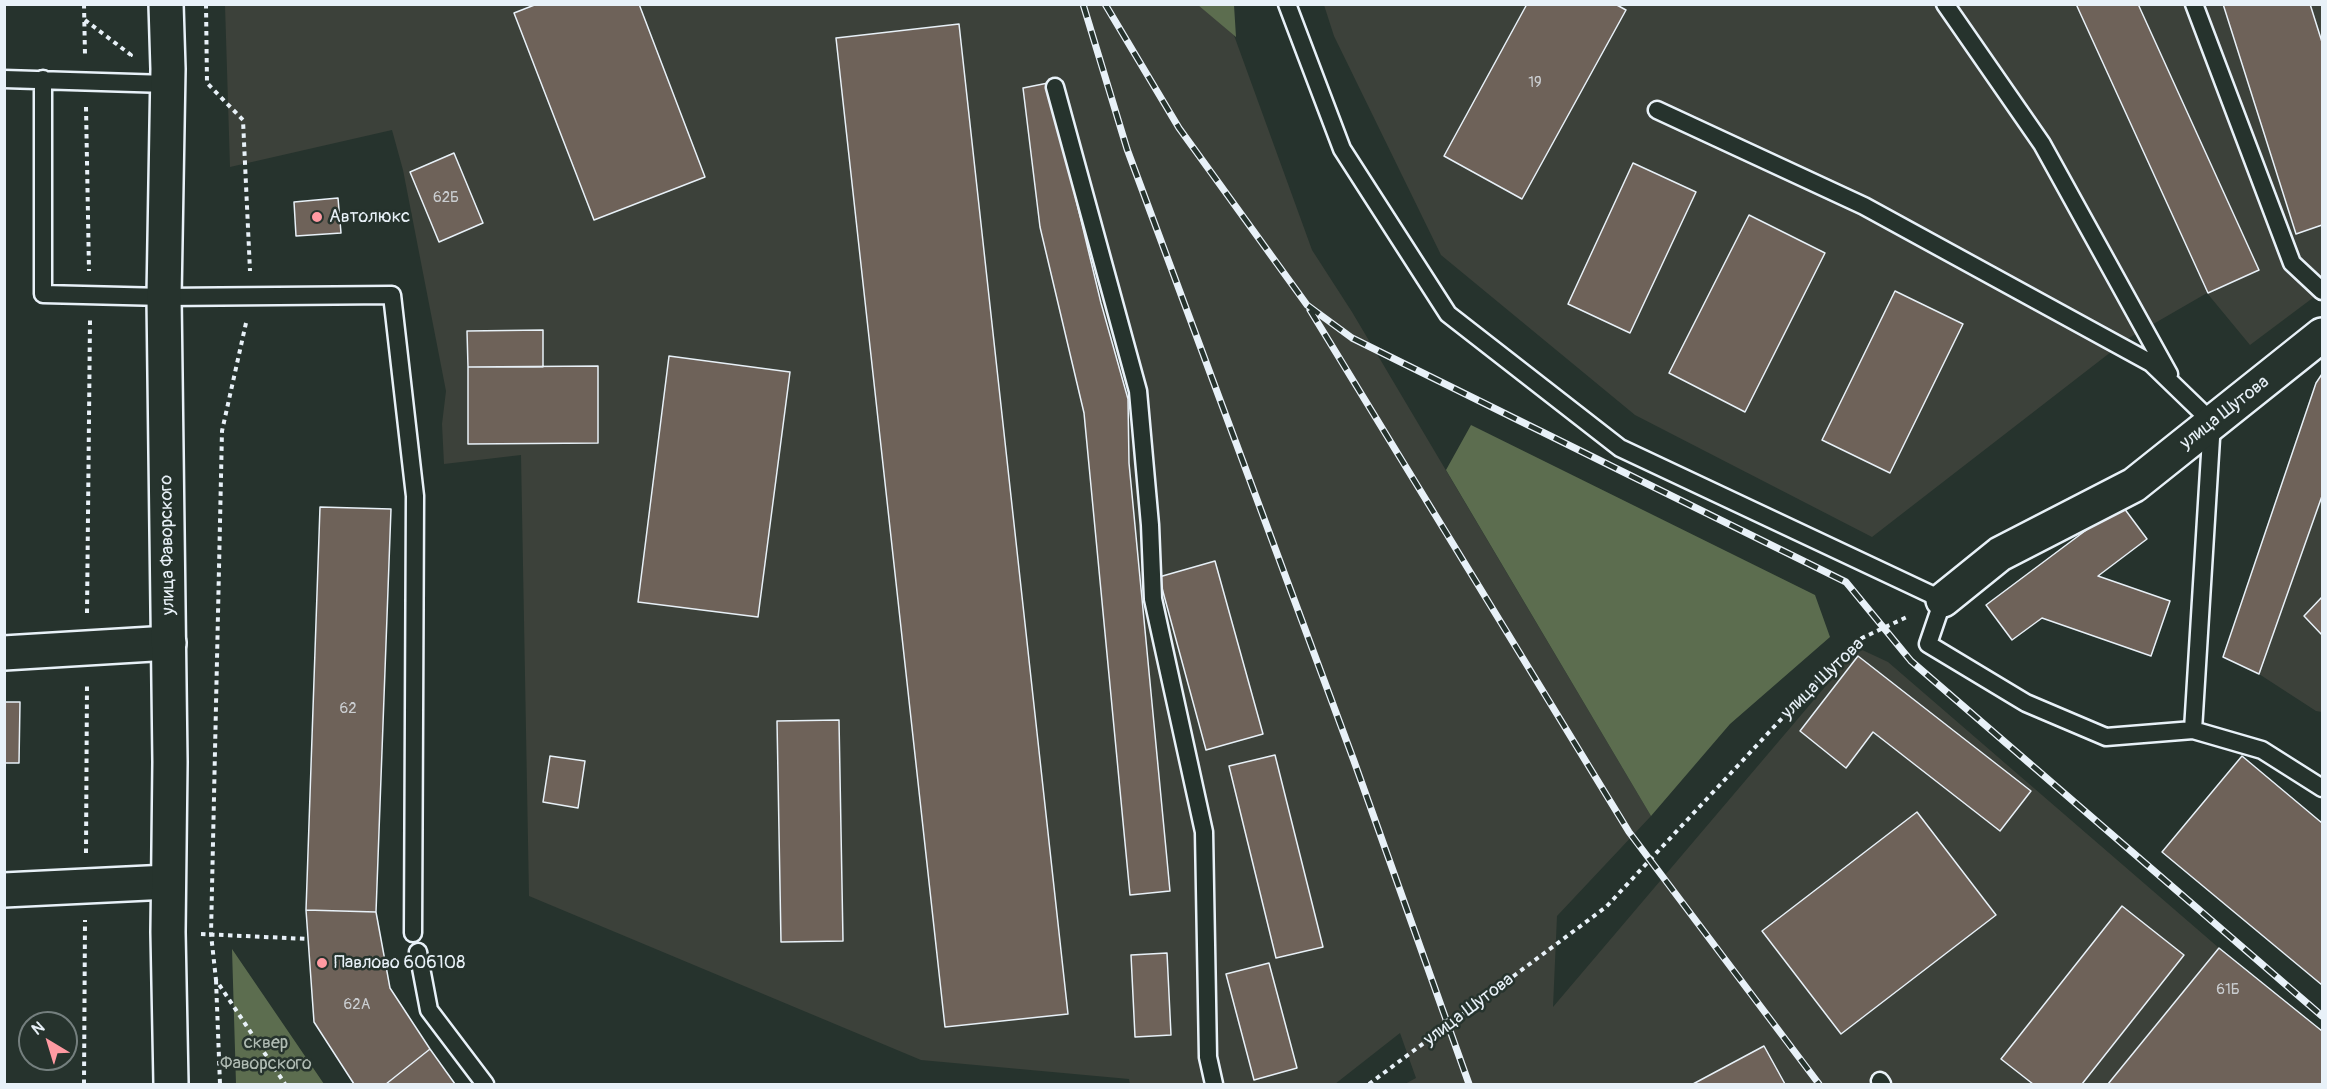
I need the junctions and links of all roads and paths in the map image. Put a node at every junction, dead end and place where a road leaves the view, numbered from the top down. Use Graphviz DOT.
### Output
graph roads {
  1 [pos="84,4"];
  2 [pos="166,4"];
  3 [pos="206,4"];
  4 [pos="1287,4"];
  5 [pos="1945,4"];
  6 [pos="2194,4"];
  7 [pos="84,19"];
  8 [pos="131,54"];
  9 [pos="4,79"];
  10 [pos="43,79"];
  11 [pos="85,80"];
  12 [pos="167,84"];
  13 [pos="1055,87"];
  14 [pos="1657,110"];
  15 [pos="2322,291"];
  16 [pos="90,296"];
  17 [pos="251,296"];
  18 [pos="164,297"];
  19 [pos="2322,335"];
  20 [pos="2178,390"];
  21 [pos="2212,422"];
  22 [pos="1943,600"];
  23 [pos="170,643"];
  24 [pos="87,649"];
  25 [pos="4,654"];
  26 [pos="2193,730"];
  27 [pos="2322,788"];
  28 [pos="168,882"];
  29 [pos="86,885"];
  30 [pos="4,890"];
  31 [pos="168,932"];
  32 [pos="413,933"];
  33 [pos="211,934"];
  34 [pos="308,939"];
  35 [pos="418,952"];
  36 [pos="216,980"];
  37 [pos="84,1084"];
  38 [pos="171,1084"];
  39 [pos="220,1084"];
  40 [pos="285,1084"];
  41 [pos="485,1084"];
  42 [pos="1214,1084"];
  43 [pos="1369,1084"];
  1 -- 7 [label="path"];
  2 -- 12 [label="street, улица Фаворского"];
  3 -- 17 [label="path"];
  4 -- 22 [label="lane"];
  5 -- 20 [label="lane"];
  6 -- 15 [label="lane"];
  7 -- 8 [label="path"];
  7 -- 11 [label="path"];
  9 -- 10 [label="lane"];
  10 -- 11 [label="lane"];
  10 -- 16 [label="lane"];
  11 -- 12 [label="lane"];
  11 -- 16 [label="path"];
  12 -- 18 [label="street, улица Фаворского"];
  13 -- 42 [label="lane"];
  14 -- 20 [label="lane"];
  16 -- 18 [label="lane"];
  16 -- 24 [label="path"];
  17 -- 18 [label="lane"];
  17 -- 32 [label="lane"];
  17 -- 33 [label="path"];
  18 -- 23 [label="street, улица Фаворского"];
  19 -- 21 [label="street, улица Шутова"];
  20 -- 21 [label="lane"];
  21 -- 22 [label="street, улица Шутова"];
  21 -- 26 [label="lane"];
  22 -- 26 [label="lane"];
  22 -- 43 [label="path, улица Шутова"];
  23 -- 24 [label="street"];
  23 -- 28 [label="street, улица Фаворского"];
  24 -- 25 [label="street"];
  24 -- 29 [label="path"];
  26 -- 27 [label="lane"];
  28 -- 29 [label="street"];
  28 -- 31 [label="street, улица Фаворского"];
  29 -- 30 [label="street"];
  29 -- 37 [label="path"];
  31 -- 33 [label="path"];
  31 -- 38 [label="street, улица Фаворского"];
  33 -- 34 [label="path"];
  33 -- 36 [label="path"];
  35 -- 41 [label="lane"];
  36 -- 39 [label="path"];
  36 -- 40 [label="path"];
}
